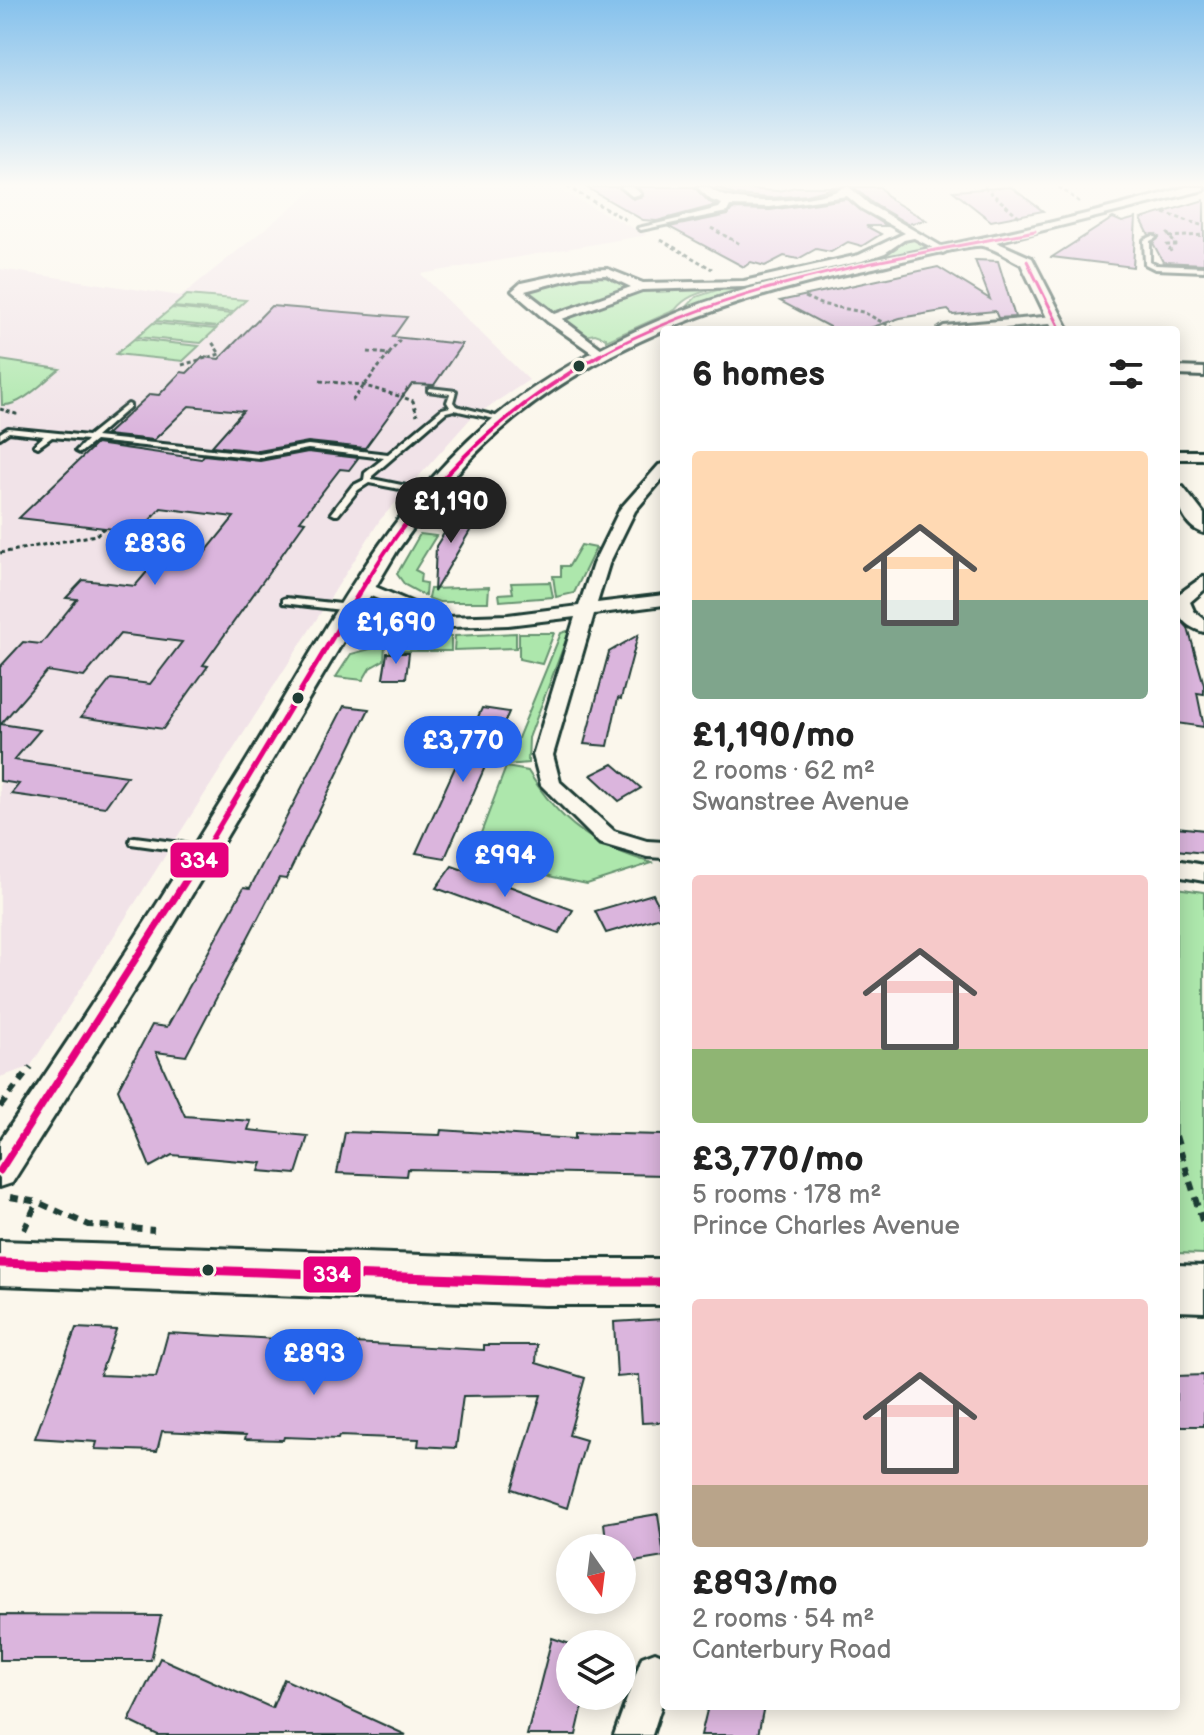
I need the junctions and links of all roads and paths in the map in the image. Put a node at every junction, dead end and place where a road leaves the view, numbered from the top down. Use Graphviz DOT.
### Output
graph roads {
  1 [pos="817,268"];
  2 [pos="853,268"];
  3 [pos="1040,268"];
  4 [pos="1179,268"];
  5 [pos="1204,269"];
  6 [pos="641,287"];
  7 [pos="800,294"];
  8 [pos="552,319"];
  9 [pos="1058,325"];
  10 [pos="667,326"];
  11 [pos="889,326"];
  12 [pos="1035,326"];
  13 [pos="660,329"];
  14 [pos="400,340"];
  15 [pos="212,342"];
  16 [pos="368,352"];
  17 [pos="389,354"];
  18 [pos="601,355"];
  19 [pos="182,365"];
  20 [pos="1180,371"];
  21 [pos="1204,372"];
  22 [pos="320,381"];
  23 [pos="364,386"];
  24 [pos="408,388"];
  25 [pos="430,390"];
  26 [pos="402,397"];
  27 [pos="352,401"];
  28 [pos="128,406"];
  29 [pos="454,408"];
  30 [pos="504,419"];
  31 [pos="423,425"];
  32 [pos="51,434"];
  33 [pos="0,436"];
  34 [pos="92,438"];
  35 [pos="38,445"];
  36 [pos="80,451"];
  37 [pos="1180,455"];
  38 [pos="1204,455"];
  39 [pos="387,456"];
  40 [pos="660,473"];
  41 [pos="368,481"];
  42 [pos="428,493"];
  43 [pos="1180,496"];
  44 [pos="335,513"];
  45 [pos="1204,527"];
  46 [pos="104,528"];
  47 [pos="0,553"];
  48 [pos="1204,581"];
  49 [pos="364,587"];
  50 [pos="286,601"];
  51 [pos="660,601"];
  52 [pos="350,608"];
  53 [pos="585,612"];
  54 [pos="1181,614"];
  55 [pos="444,621"];
  56 [pos="1204,627"];
  57 [pos="337,632"];
  58 [pos="135,841"];
  59 [pos="660,850"];
  60 [pos="203,853"];
  61 [pos="1180,869"];
  62 [pos="1204,873"];
  63 [pos="30,1068"];
  64 [pos="0,1107"];
  65 [pos="1180,1149"];
  66 [pos="0,1171"];
  67 [pos="0,1196"];
  68 [pos="37,1202"];
  69 [pos="1204,1227"];
  70 [pos="0,1263"];
  71 [pos="660,1282"];
  72 [pos="1180,1288"];
  73 [pos="1204,1289"];
  74 [pos="655,1670"];
  75 [pos="633,1735"];
  1 -- 6 [label="street"];
  2 -- 10 [label="street"];
  3 -- 9 [label="street"];
  4 -- 5 [label="lane"];
  6 -- 8 [label="street"];
  6 -- 8 [label="street"];
  7 -- 11 [label="path"];
  8 -- 18 [label="street"];
  9 -- 12 [label="street"];
  13 -- 18 [label="street"];
  14 -- 17 [label="path"];
  15 -- 19 [label="path"];
  16 -- 17 [label="path"];
  17 -- 23 [label="path"];
  18 -- 30 [label="street"];
  20 -- 21 [label="street"];
  22 -- 23 [label="path"];
  23 -- 26 [label="path"];
  23 -- 27 [label="path"];
  24 -- 26 [label="path"];
  25 -- 29 [label="lane"];
  26 -- 31 [label="path"];
  28 -- 34 [label="lane"];
  29 -- 30 [label="lane"];
  29 -- 31 [label="lane"];
  30 -- 42 [label="street"];
  31 -- 39 [label="lane"];
  32 -- 33 [label="lane"];
  32 -- 34 [label="lane"];
  32 -- 35 [label="lane"];
  34 -- 36 [label="lane"];
  34 -- 39 [label="lane"];
  37 -- 38 [label="street"];
  39 -- 41 [label="lane"];
  40 -- 53 [label="street"];
  41 -- 42 [label="lane"];
  41 -- 44 [label="lane"];
  42 -- 49 [label="street"];
  43 -- 45 [label="street"];
  46 -- 47 [label="path"];
  48 -- 54 [label="street"];
  49 -- 52 [label="street"];
  49 -- 55 [label="street"];
  50 -- 52 [label="lane"];
  51 -- 53 [label="street"];
  52 -- 57 [label="street"];
  53 -- 55 [label="street"];
  53 -- 59 [label="street"];
  54 -- 56 [label="street"];
  55 -- 57 [label="street"];
  57 -- 60 [label="street"];
  58 -- 60 [label="lane"];
  60 -- 66 [label="street"];
  61 -- 62 [label="street"];
  63 -- 64 [label="path"];
  65 -- 69 [label="path"];
  67 -- 68 [label="path"];
  70 -- 71 [label="main road"];
  72 -- 73 [label="main road"];
  74 -- 75 [label="street"];
}
